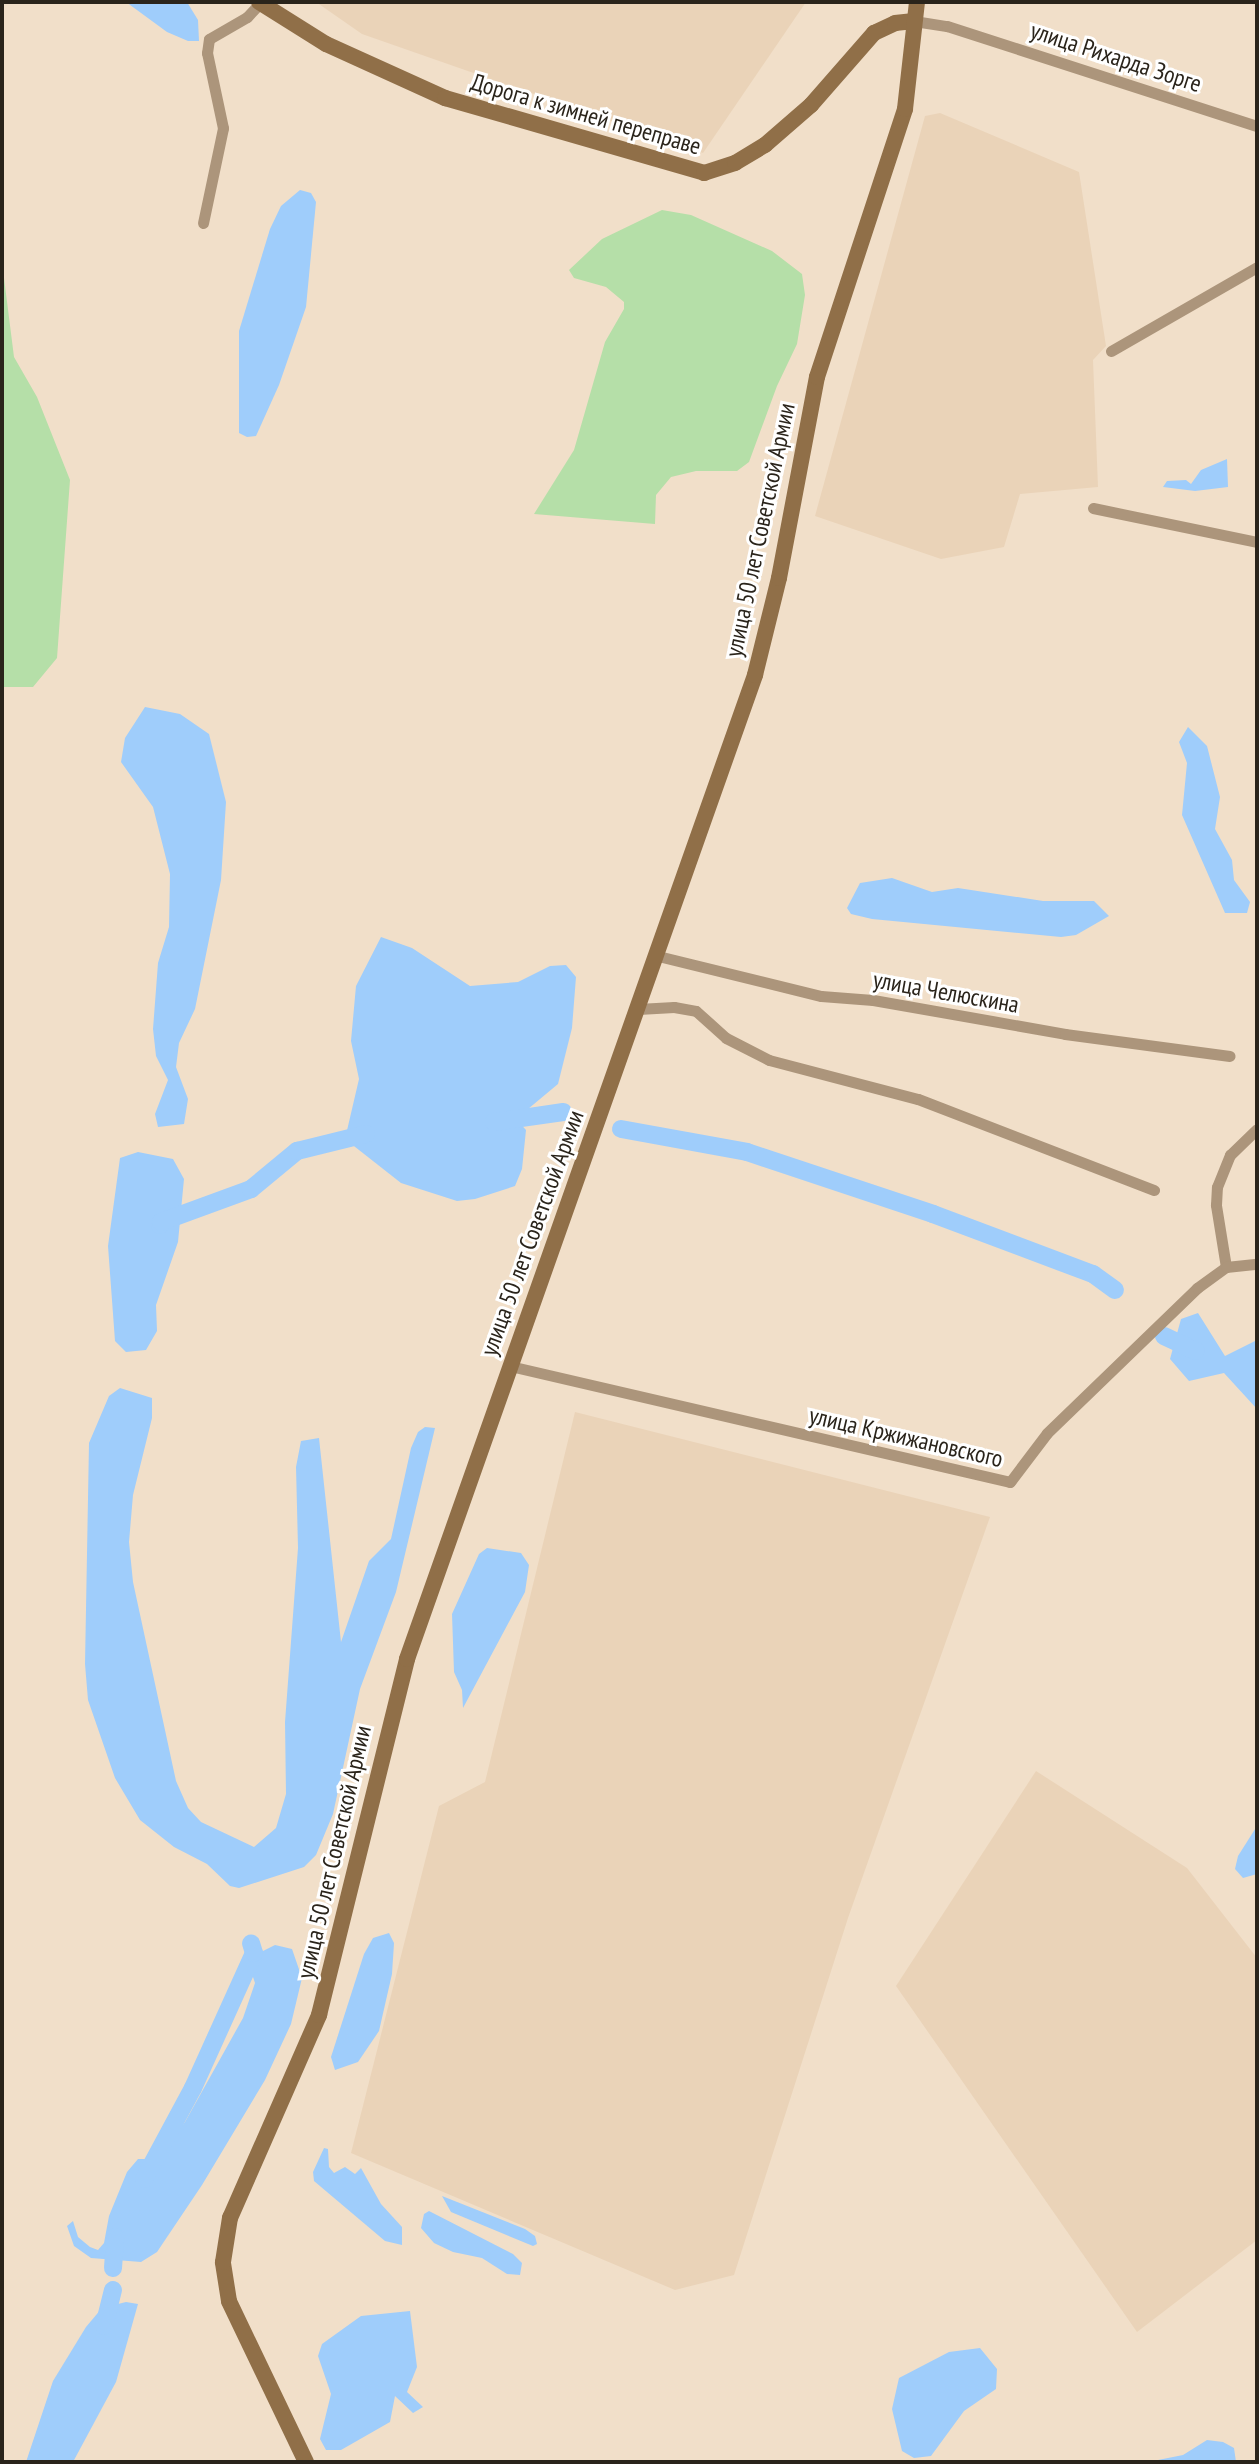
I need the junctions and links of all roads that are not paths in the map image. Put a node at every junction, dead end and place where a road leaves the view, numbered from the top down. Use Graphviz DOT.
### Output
graph roads {
  1 [pos="260,2"];
  2 [pos="917,2"];
  3 [pos="914,21"];
  4 [pos="1257,126"];
  5 [pos="203,223"];
  6 [pos="1257,267"];
  7 [pos="1111,351"];
  8 [pos="1093,508"];
  9 [pos="1257,542"];
  10 [pos="658,956"];
  11 [pos="638,1009"];
  12 [pos="1230,1056"];
  13 [pos="1257,1129"];
  14 [pos="1154,1190"];
  15 [pos="1257,1264"];
  16 [pos="1226,1267"];
  17 [pos="510,1366"];
  18 [pos="306,2462"];
  1 -- 3 [label="main road, Дорога к зимней переправе"];
  1 -- 5 [label="street"];
  2 -- 3 [label="main road, улица 50 лет Советской Армии"];
  3 -- 4 [label="street, улица Рихарда Зорге"];
  3 -- 10 [label="main road, улица 50 лет Советской Армии"];
  6 -- 7 [label="street"];
  8 -- 9 [label="street"];
  10 -- 11 [label="main road, улица 50 лет Советской Армии"];
  10 -- 12 [label="street, улица Челюскина"];
  11 -- 14 [label="street"];
  11 -- 17 [label="main road, улица 50 лет Советской Армии"];
  13 -- 16 [label="street"];
  15 -- 16 [label="street"];
  16 -- 17 [label="street, улица Кржижановского"];
  17 -- 18 [label="main road, улица 50 лет Советской Армии"];
}
